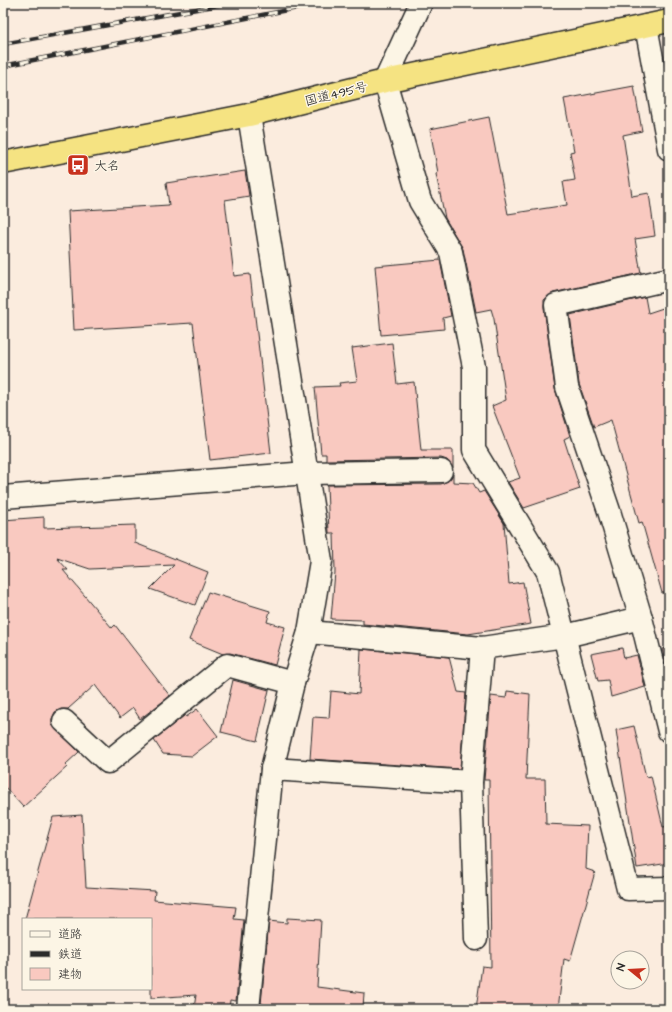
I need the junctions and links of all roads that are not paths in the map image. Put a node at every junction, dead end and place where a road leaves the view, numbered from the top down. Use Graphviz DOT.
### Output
graph roads {
  1 [pos="421,3"];
  2 [pos="669,21"];
  3 [pos="646,26"];
  4 [pos="385,81"];
  5 [pos="249,115"];
  6 [pos="669,149"];
  7 [pos="3,163"];
  8 [pos="669,279"];
  9 [pos="441,471"];
  10 [pos="307,473"];
  11 [pos="3,497"];
  12 [pos="641,618"];
  13 [pos="309,632"];
  14 [pos="565,636"];
  15 [pos="482,648"];
  16 [pos="293,683"];
  17 [pos="64,721"];
  18 [pos="669,731"];
  19 [pos="272,769"];
  20 [pos="471,782"];
  21 [pos="669,888"];
  22 [pos="476,939"];
  23 [pos="248,1009"];
  1 -- 4 [label="street"];
  2 -- 3 [label="highway, 国道495号"];
  3 -- 4 [label="highway, 国道495号"];
  3 -- 6 [label="street"];
  4 -- 5 [label="highway, 国道495号"];
  4 -- 14 [label="street"];
  5 -- 7 [label="highway, 国道495号"];
  5 -- 10 [label="street"];
  8 -- 12 [label="street"];
  9 -- 10 [label="street"];
  10 -- 11 [label="street"];
  10 -- 13 [label="street"];
  12 -- 14 [label="street"];
  12 -- 18 [label="street"];
  13 -- 15 [label="street"];
  13 -- 16 [label="street"];
  14 -- 15 [label="street"];
  14 -- 21 [label="street"];
  15 -- 20 [label="street"];
  16 -- 17 [label="street"];
  16 -- 19 [label="street"];
  19 -- 20 [label="street"];
  19 -- 23 [label="street"];
  20 -- 22 [label="street"];
}
